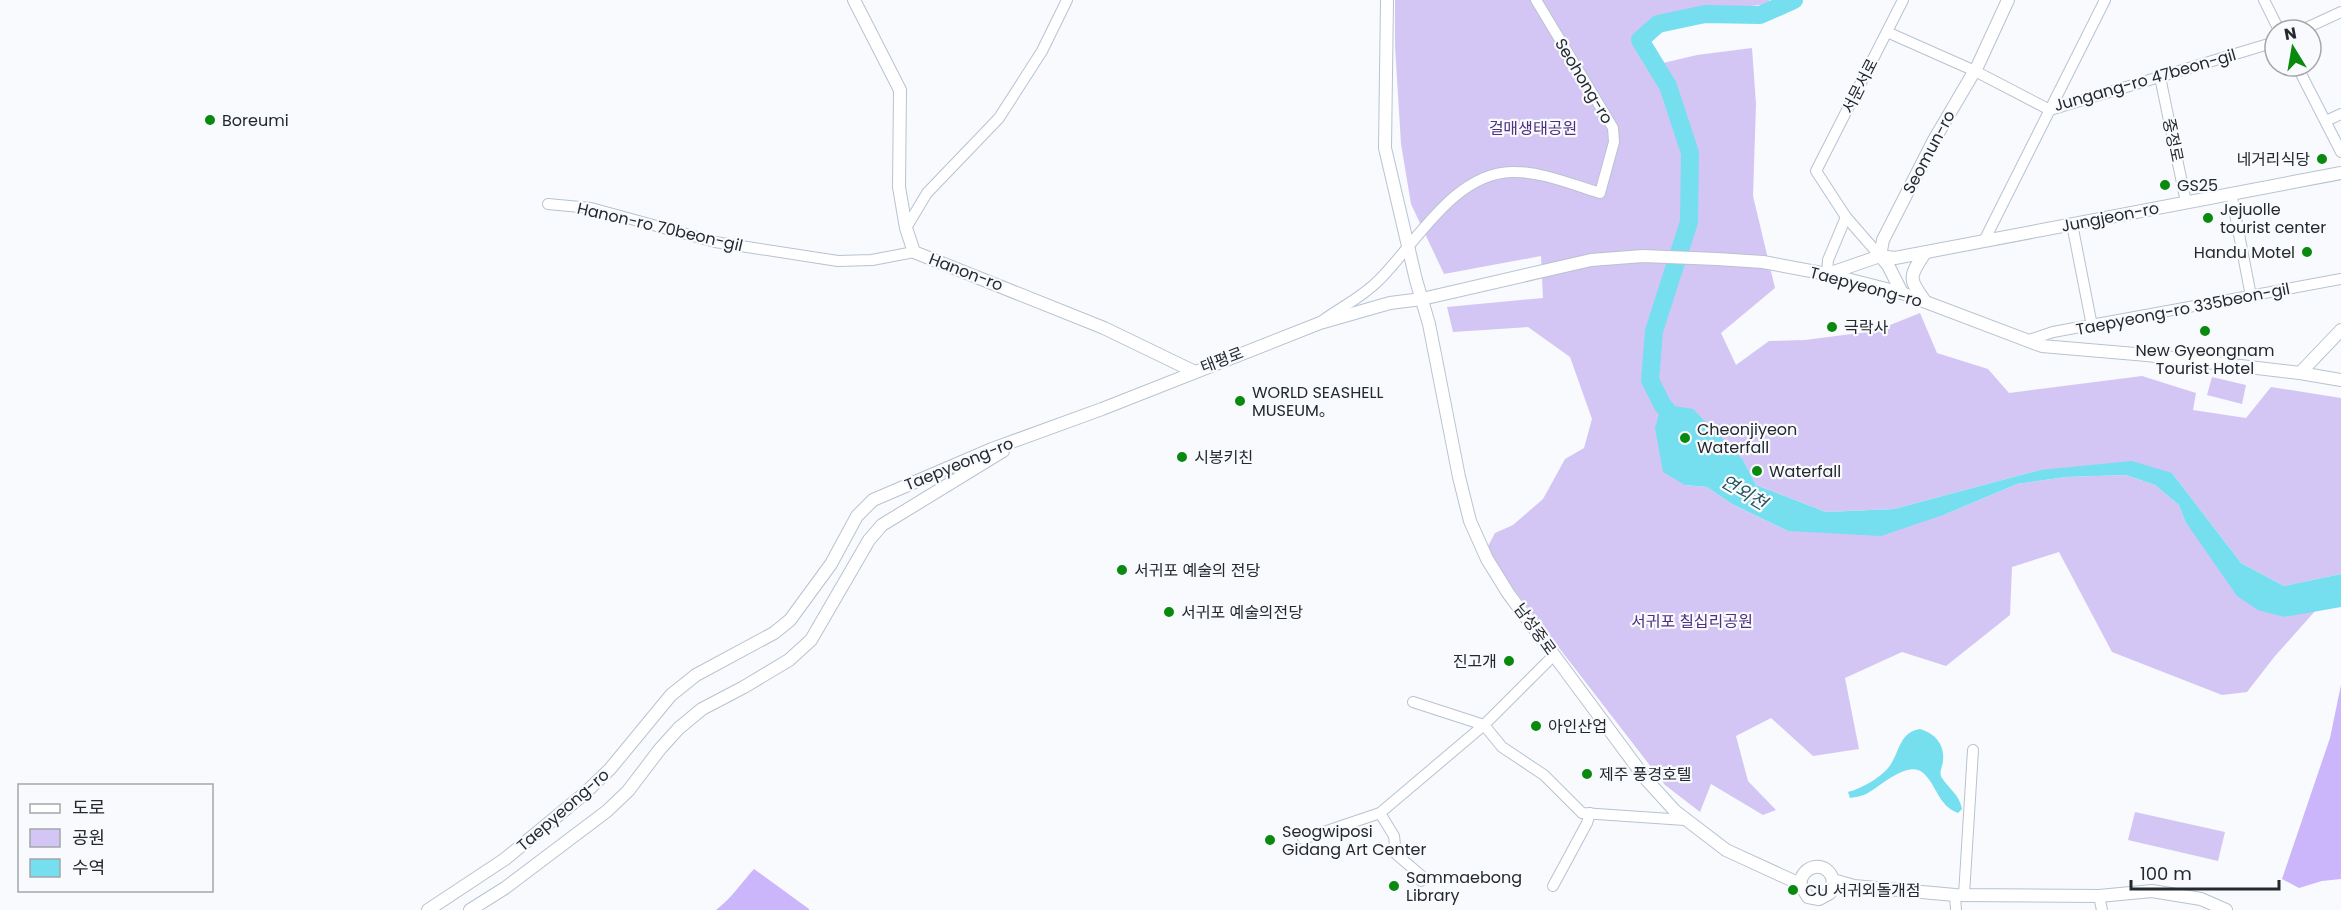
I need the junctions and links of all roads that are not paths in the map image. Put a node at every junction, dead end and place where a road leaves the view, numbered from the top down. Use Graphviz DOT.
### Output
graph roads {
  1 [pos="854,0"];
  2 [pos="1067,0"];
  3 [pos="1387,0"];
  4 [pos="1536,0"];
  5 [pos="1903,0"];
  6 [pos="2008,0"];
  7 [pos="2105,0"];
  8 [pos="2264,0"];
  9 [pos="2341,12"];
  10 [pos="2273,18"];
  11 [pos="2323,20"];
  12 [pos="1887,32"];
  13 [pos="2263,46"];
  14 [pos="1975,71"];
  15 [pos="2160,77"];
  16 [pos="2303,78"];
  17 [pos="2050,110"];
  18 [pos="2341,114"];
  19 [pos="2326,121"];
  20 [pos="2341,152"];
  21 [pos="2341,173"];
  22 [pos="2231,194"];
  23 [pos="2186,202"];
  24 [pos="548,204"];
  25 [pos="1846,217"];
  26 [pos="2072,224"];
  27 [pos="906,228"];
  28 [pos="1984,241"];
  29 [pos="1408,246"];
  30 [pos="914,252"];
  31 [pos="1925,253"];
  32 [pos="1880,256"];
  33 [pos="1827,274"];
  34 [pos="2341,279"];
  35 [pos="1902,293"];
  36 [pos="2252,296"];
  37 [pos="1422,299"];
  38 [pos="1926,302"];
  39 [pos="1320,322"];
  40 [pos="2092,326"];
  41 [pos="2341,330"];
  42 [pos="2026,341"];
  43 [pos="1193,371"];
  44 [pos="2300,373"];
  45 [pos="2341,380"];
  46 [pos="1027,437"];
  47 [pos="1554,655"];
  48 [pos="1413,702"];
  49 [pos="1484,725"];
  50 [pos="1973,750"];
  51 [pos="1380,813"];
  52 [pos="1590,813"];
  53 [pos="1685,820"];
  54 [pos="1303,839"];
  55 [pos="1801,880"];
  56 [pos="1421,881"];
  57 [pos="1832,885"];
  58 [pos="1553,886"];
  59 [pos="1960,895"];
  60 [pos="2099,897"];
  61 [pos="1812,904"];
  62 [pos="428,910"];
  63 [pos="470,910"];
  64 [pos="1956,910"];
  65 [pos="2102,910"];
  66 [pos="2226,910"];
  1 -- 27 [label="street, Hanon-ro"];
  2 -- 27 [label="street"];
  3 -- 29 [label="street"];
  4 -- 29 [label="street, Seohong-ro"];
  5 -- 12 [label="street, 서문서로"];
  6 -- 14 [label="street, Seomun-ro"];
  7 -- 17 [label="street"];
  8 -- 10 [label="street"];
  9 -- 11 [label="street"];
  12 -- 14 [label="street, Jungang-ro 47beon-gil"];
  12 -- 25 [label="street, 서문서로"];
  13 -- 15 [label="street, Jungang-ro 47beon-gil"];
  14 -- 17 [label="street, Jungang-ro 47beon-gil"];
  14 -- 32 [label="street, Seomun-ro"];
  15 -- 17 [label="street, Jungang-ro 47beon-gil"];
  15 -- 23 [label="street, 중정로"];
  16 -- 19 [label="street"];
  17 -- 28 [label="street"];
  18 -- 19 [label="street"];
  19 -- 20 [label="street"];
  21 -- 22 [label="street, Jungjeon-ro"];
  22 -- 23 [label="street, Jungjeon-ro"];
  22 -- 36 [label="street"];
  23 -- 26 [label="street, Jungjeon-ro"];
  24 -- 30 [label="street, Hanon-ro 70beon-gil"];
  25 -- 32 [label="street"];
  25 -- 33 [label="street"];
  26 -- 28 [label="street, Jungjeon-ro"];
  26 -- 40 [label="street"];
  27 -- 30 [label="street, Hanon-ro"];
  28 -- 31 [label="street, Jungjeon-ro"];
  29 -- 37 [label="street"];
  29 -- 39 [label="street"];
  30 -- 43 [label="street, Hanon-ro"];
  31 -- 32 [label="street, Jungjeon-ro"];
  31 -- 38 [label="street"];
  32 -- 33 [label="street"];
  32 -- 35 [label="street"];
  33 -- 35 [label="street, Taepyeong-ro"];
  33 -- 37 [label="street, Taepyeong-ro"];
  34 -- 36 [label="street, Taepyeong-ro 335beon-gil"];
  35 -- 38 [label="street, Taepyeong-ro"];
  36 -- 40 [label="street, Taepyeong-ro 335beon-gil"];
  37 -- 39 [label="street, 태평로"];
  37 -- 47 [label="street, 남성중로"];
  38 -- 42 [label="street, Taepyeong-ro"];
  39 -- 43 [label="street, 태평로"];
  40 -- 42 [label="street, Taepyeong-ro 335beon-gil"];
  41 -- 44 [label="street"];
  42 -- 44 [label="street, Taepyeong-ro"];
  43 -- 46 [label="street, 태평로"];
  44 -- 45 [label="street, Taepyeong-ro"];
  46 -- 62 [label="street, Taepyeong-ro"];
  46 -- 63 [label="street, Taepyeong-ro"];
  47 -- 49 [label="street"];
  47 -- 53 [label="street, 남성중로"];
  48 -- 49 [label="street"];
  49 -- 51 [label="street"];
  49 -- 52 [label="street"];
  50 -- 59 [label="street"];
  51 -- 54 [label="street"];
  51 -- 56 [label="street"];
  52 -- 53 [label="street"];
  52 -- 58 [label="street"];
  53 -- 55 [label="street, 남성중로"];
  55 -- 57 [label="street, 남성중로"];
  55 -- 61 [label="street"];
  57 -- 59 [label="street"];
  57 -- 61 [label="street"];
  59 -- 60 [label="street"];
  59 -- 64 [label="street"];
  60 -- 65 [label="street"];
  60 -- 66 [label="street"];
}
